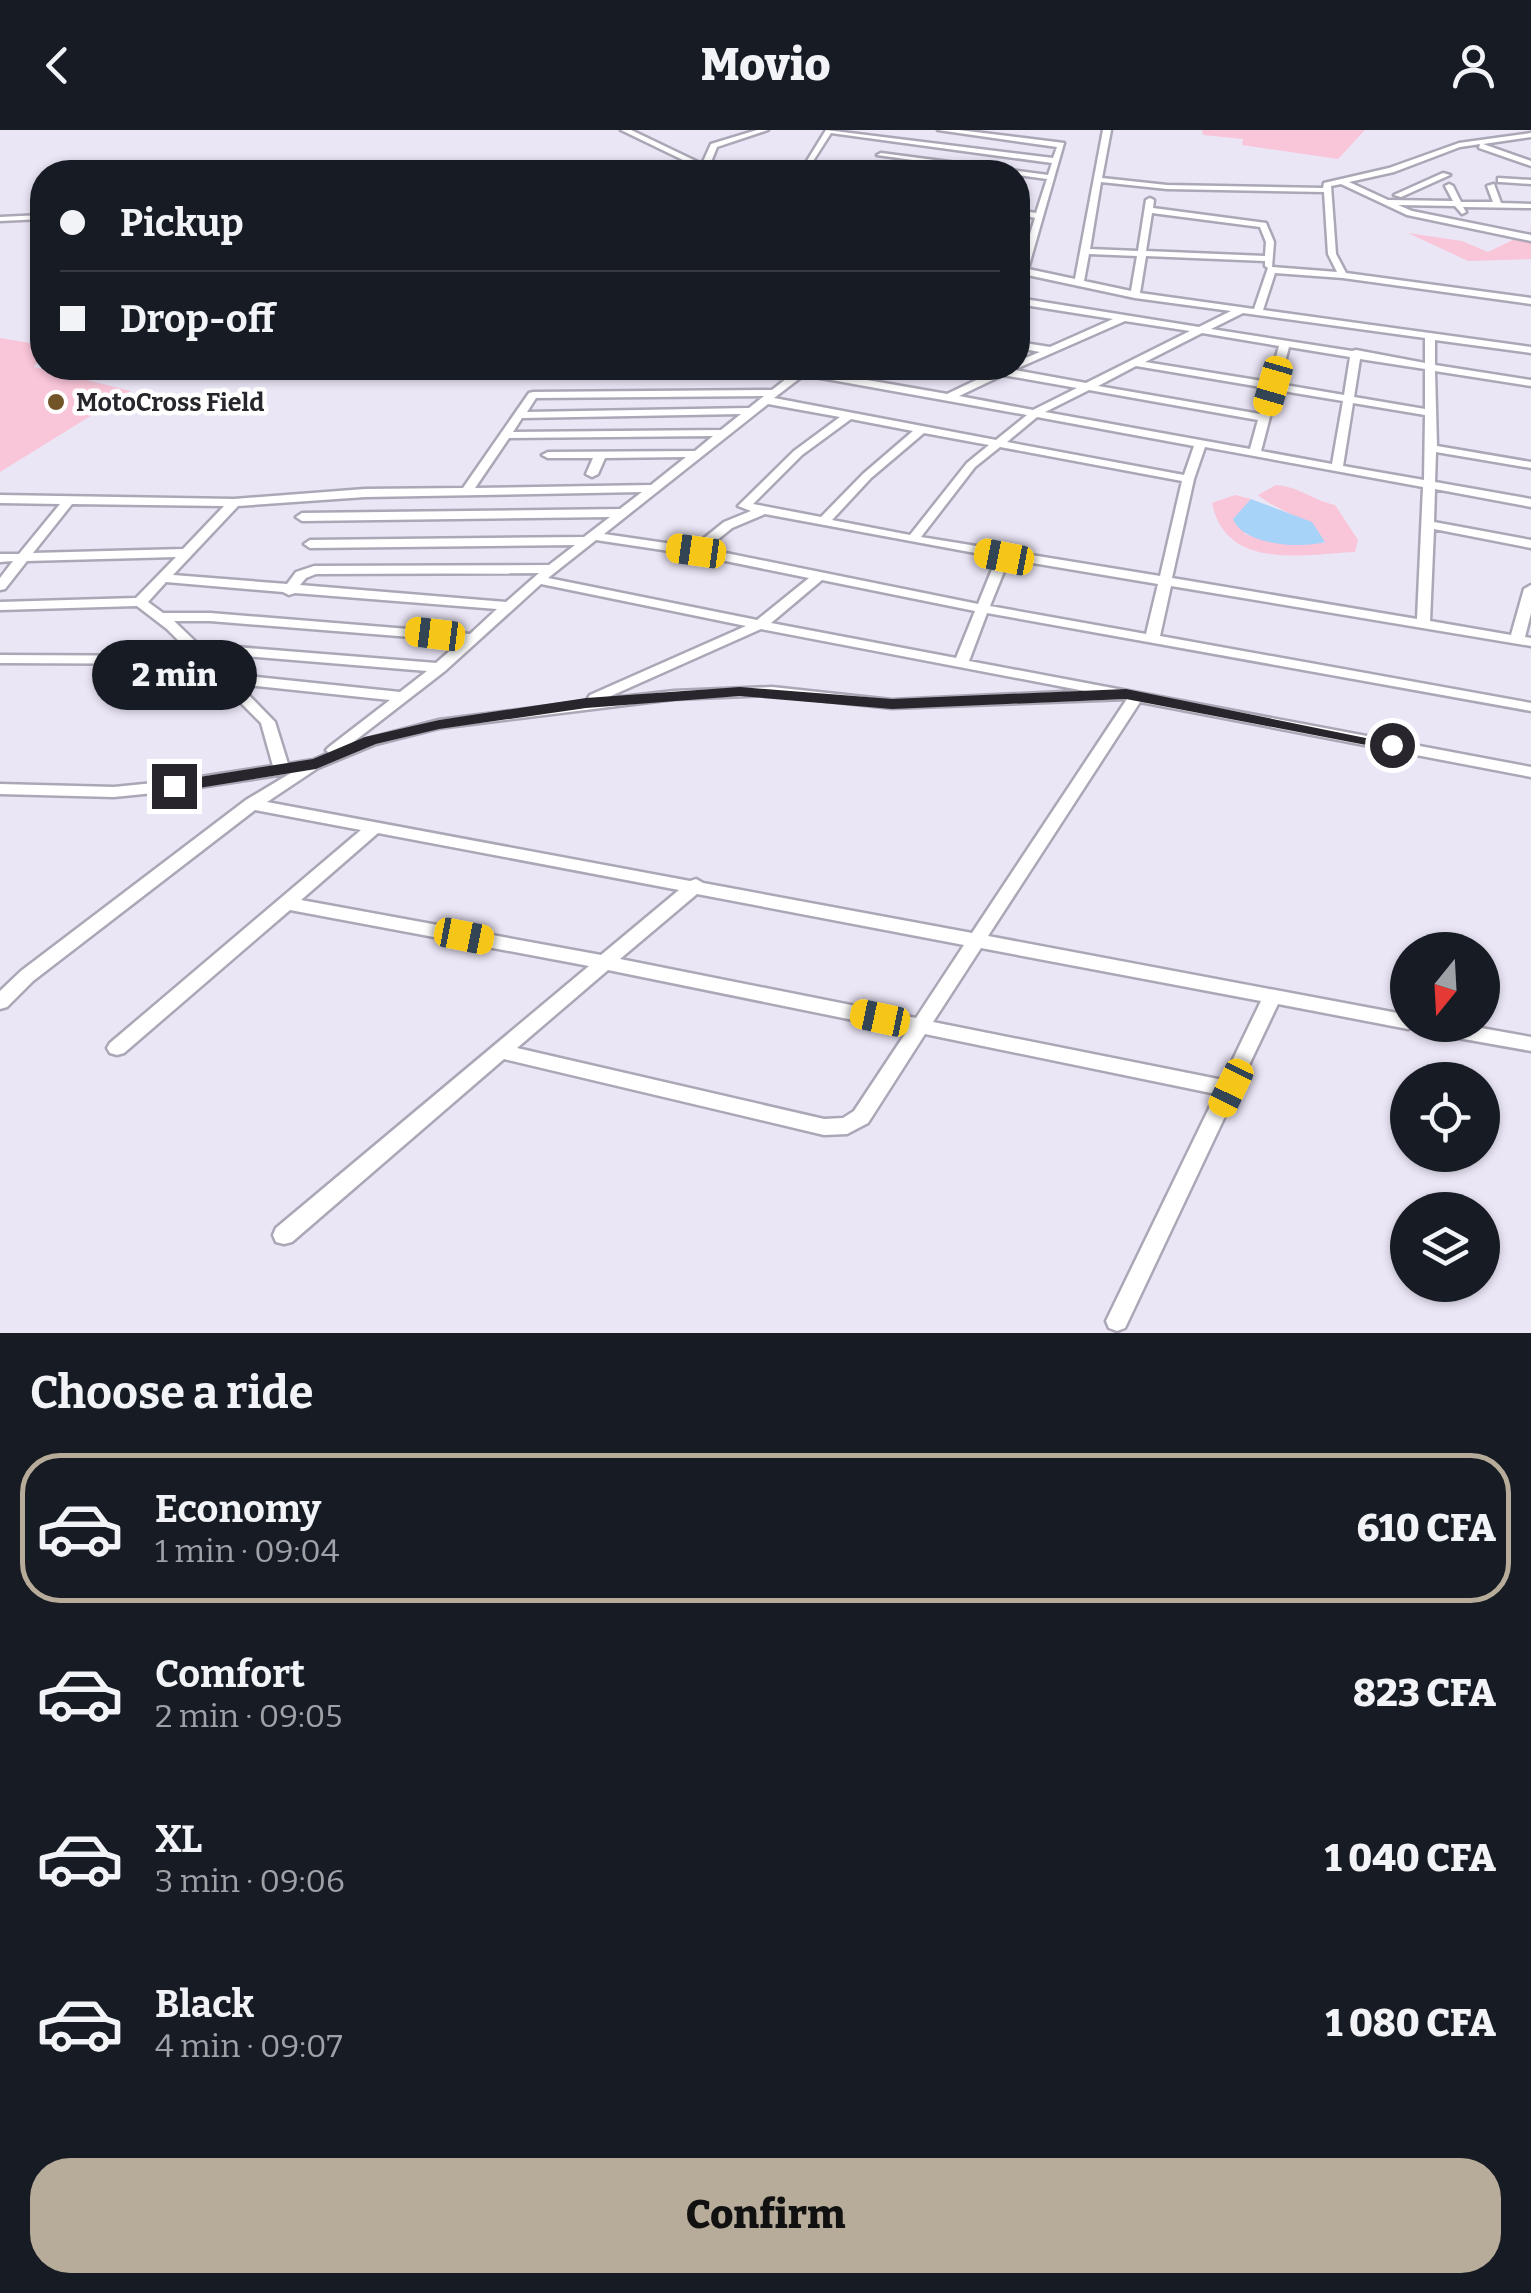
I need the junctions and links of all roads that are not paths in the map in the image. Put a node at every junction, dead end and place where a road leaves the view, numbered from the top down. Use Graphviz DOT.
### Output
graph roads {
  1 [pos="625,130"];
  2 [pos="764,130"];
  3 [pos="942,130"];
  4 [pos="1107,130"];
  5 [pos="830,131"];
  6 [pos="1529,132"];
  7 [pos="1473,142"];
  8 [pos="881,156"];
  9 [pos="688,160"];
  10 [pos="711,160"];
  11 [pos="811,160"];
  12 [pos="913,160"];
  13 [pos="1054,160"];
  14 [pos="1531,164"];
  15 [pos="1030,175"];
  16 [pos="1446,175"];
  17 [pos="1048,177"];
  18 [pos="1101,180"];
  19 [pos="1502,180"];
  20 [pos="1340,181"];
  21 [pos="1531,182"];
  22 [pos="1153,186"];
  23 [pos="1449,186"];
  24 [pos="1491,186"];
  25 [pos="1326,190"];
  26 [pos="1378,200"];
  27 [pos="1457,205"];
  28 [pos="1498,206"];
  29 [pos="1531,206"];
  30 [pos="1148,210"];
  31 [pos="1030,214"];
  32 [pos="1040,216"];
  33 [pos="30,218"];
  34 [pos="0,219"];
  35 [pos="1531,225"];
  36 [pos="1479,229"];
  37 [pos="1518,236"];
  38 [pos="1531,238"];
  39 [pos="1032,247"];
  40 [pos="1145,250"];
  41 [pos="1030,251"];
  42 [pos="1086,251"];
  43 [pos="1270,264"];
  44 [pos="1030,272"];
  45 [pos="1343,274"];
  46 [pos="1048,277"];
  47 [pos="1078,283"];
  48 [pos="1036,284"];
  49 [pos="1136,294"];
  50 [pos="1030,299"];
  51 [pos="1531,301"];
  52 [pos="1241,310"];
  53 [pos="1258,312"];
  54 [pos="1124,318"];
  55 [pos="1199,332"];
  56 [pos="1430,336"];
  57 [pos="1285,342"];
  58 [pos="1030,346"];
  59 [pos="1049,350"];
  60 [pos="1531,350"];
  61 [pos="1356,353"];
  62 [pos="1030,359"];
  63 [pos="1134,363"];
  64 [pos="1431,366"];
  65 [pos="1030,372"];
  66 [pos="791,380"];
  67 [pos="848,380"];
  68 [pos="985,380"];
  69 [pos="1531,383"];
  70 [pos="1087,386"];
  71 [pos="1273,386"];
  72 [pos="770,396"];
  73 [pos="949,397"];
  74 [pos="1347,399"];
  75 [pos="752,411"];
  76 [pos="1038,412"];
  77 [pos="1432,412"];
  78 [pos="520,415"];
  79 [pos="850,416"];
  80 [pos="1264,418"];
  81 [pos="922,429"];
  82 [pos="724,433"];
  83 [pos="506,435"];
  84 [pos="1201,443"];
  85 [pos="997,444"];
  86 [pos="1431,448"];
  87 [pos="1255,452"];
  88 [pos="548,454"];
  89 [pos="600,454"];
  90 [pos="698,454"];
  91 [pos="1531,454"];
  92 [pos="1524,464"];
  93 [pos="1337,468"];
  94 [pos="592,474"];
  95 [pos="1188,479"];
  96 [pos="1430,484"];
  97 [pos="655,488"];
  98 [pos="465,493"];
  99 [pos="0,499"];
  100 [pos="70,500"];
  101 [pos="234,503"];
  102 [pos="1531,503"];
  103 [pos="764,510"];
  104 [pos="623,514"];
  105 [pos="302,517"];
  106 [pos="825,520"];
  107 [pos="1427,524"];
  108 [pos="591,539"];
  109 [pos="914,539"];
  110 [pos="310,544"];
  111 [pos="1531,544"];
  112 [pos="696,551"];
  113 [pos="185,553"];
  114 [pos="1004,557"];
  115 [pos="0,558"];
  116 [pos="22,558"];
  117 [pos="552,568"];
  118 [pos="818,576"];
  119 [pos="162,578"];
  120 [pos="538,580"];
  121 [pos="1164,582"];
  122 [pos="0,586"];
  123 [pos="1531,589"];
  124 [pos="290,590"];
  125 [pos="140,602"];
  126 [pos="0,606"];
  127 [pos="509,606"];
  128 [pos="980,608"];
  129 [pos="161,618"];
  130 [pos="760,625"];
  131 [pos="1422,626"];
  132 [pos="472,638"];
  133 [pos="1152,639"];
  134 [pos="1524,641"];
  135 [pos="198,654"];
  136 [pos="0,659"];
  137 [pos="962,663"];
  138 [pos="440,668"];
  139 [pos="222,678"];
  140 [pos="1131,695"];
  141 [pos="403,697"];
  142 [pos="586,703"];
  143 [pos="1531,708"];
  144 [pos="316,764"];
  145 [pos="281,766"];
  146 [pos="1531,772"];
  147 [pos="0,788"];
  148 [pos="252,804"];
  149 [pos="376,826"];
  150 [pos="696,885"];
  151 [pos="286,904"];
  152 [pos="975,938"];
  153 [pos="607,962"];
  154 [pos="1272,998"];
  155 [pos="0,1002"];
  156 [pos="1390,1019"];
  157 [pos="918,1026"];
  158 [pos="1500,1038"];
  159 [pos="1531,1044"];
  160 [pos="117,1048"];
  161 [pos="500,1052"];
  162 [pos="1231,1088"];
  163 [pos="284,1235"];
  164 [pos="1117,1321"];
  1 -- 9 [label="street"];
  2 -- 10 [label="street"];
  3 -- 13 [label="street"];
  4 -- 18 [label="street"];
  5 -- 11 [label="street"];
  5 -- 13 [label="street"];
  6 -- 7 [label="street"];
  7 -- 14 [label="street"];
  7 -- 20 [label="street"];
  8 -- 12 [label="street"];
  13 -- 17 [label="street"];
  15 -- 17 [label="street"];
  16 -- 26 [label="street"];
  17 -- 32 [label="street"];
  18 -- 22 [label="street"];
  18 -- 42 [label="street"];
  19 -- 21 [label="street"];
  20 -- 25 [label="street"];
  20 -- 26 [label="street"];
  22 -- 25 [label="street"];
  22 -- 30 [label="street"];
  23 -- 27 [label="street"];
  24 -- 28 [label="street"];
  25 -- 45 [label="street"];
  26 -- 27 [label="street"];
  26 -- 36 [label="street"];
  27 -- 28 [label="street"];
  27 -- 36 [label="street"];
  28 -- 29 [label="street"];
  30 -- 40 [label="street"];
  30 -- 43 [label="street"];
  31 -- 32 [label="street"];
  32 -- 39 [label="street"];
  33 -- 34 [label="street"];
  35 -- 37 [label="street"];
  36 -- 37 [label="street"];
  37 -- 38 [label="street"];
  39 -- 41 [label="street"];
  40 -- 42 [label="street"];
  40 -- 43 [label="street"];
  40 -- 49 [label="street"];
  42 -- 47 [label="street"];
  43 -- 45 [label="street"];
  43 -- 53 [label="street"];
  44 -- 46 [label="street"];
  45 -- 51 [label="street"];
  46 -- 47 [label="street"];
  46 -- 48 [label="street"];
  47 -- 49 [label="street"];
  49 -- 52 [label="street"];
  50 -- 54 [label="street"];
  52 -- 53 [label="street"];
  52 -- 55 [label="street"];
  53 -- 56 [label="street"];
  54 -- 55 [label="street"];
  54 -- 59 [label="street"];
  55 -- 57 [label="street"];
  55 -- 63 [label="street"];
  56 -- 60 [label="street"];
  56 -- 64 [label="street"];
  57 -- 61 [label="street"];
  57 -- 71 [label="street"];
  58 -- 59 [label="street"];
  59 -- 62 [label="street"];
  61 -- 64 [label="street"];
  61 -- 74 [label="street"];
  63 -- 70 [label="street"];
  63 -- 71 [label="street"];
  64 -- 69 [label="street"];
  64 -- 77 [label="street"];
  65 -- 70 [label="street"];
  66 -- 72 [label="street"];
  67 -- 73 [label="street"];
  68 -- 73 [label="street"];
  70 -- 76 [label="street"];
  70 -- 80 [label="street"];
  71 -- 74 [label="street"];
  71 -- 80 [label="street"];
  72 -- 75 [label="street"];
  72 -- 78 [label="street"];
  72 -- 79 [label="street"];
  73 -- 76 [label="street"];
  74 -- 77 [label="street"];
  74 -- 93 [label="street"];
  75 -- 78 [label="street"];
  75 -- 82 [label="street"];
  76 -- 84 [label="street"];
  76 -- 85 [label="street"];
  77 -- 86 [label="street"];
  78 -- 83 [label="street"];
  79 -- 81 [label="street"];
  79 -- 103 [label="street"];
  80 -- 87 [label="street"];
  81 -- 85 [label="street"];
  81 -- 106 [label="street"];
  82 -- 83 [label="street"];
  82 -- 90 [label="street"];
  83 -- 98 [label="street"];
  84 -- 87 [label="street"];
  84 -- 95 [label="street"];
  85 -- 95 [label="street"];
  85 -- 109 [label="street"];
  86 -- 92 [label="street"];
  86 -- 96 [label="street"];
  87 -- 93 [label="street"];
  88 -- 89 [label="street"];
  89 -- 90 [label="street"];
  89 -- 94 [label="street"];
  90 -- 97 [label="street"];
  91 -- 92 [label="street"];
  93 -- 96 [label="street"];
  95 -- 121 [label="street"];
  96 -- 102 [label="street"];
  96 -- 107 [label="street"];
  97 -- 98 [label="street"];
  97 -- 104 [label="street"];
  98 -- 101 [label="street"];
  99 -- 100 [label="street"];
  100 -- 101 [label="street"];
  100 -- 116 [label="street"];
  101 -- 113 [label="street"];
  103 -- 106 [label="street"];
  103 -- 112 [label="street"];
  104 -- 105 [label="street"];
  104 -- 108 [label="street"];
  106 -- 109 [label="street"];
  107 -- 111 [label="street"];
  107 -- 131 [label="street"];
  108 -- 110 [label="street"];
  108 -- 112 [label="street"];
  108 -- 117 [label="street"];
  109 -- 114 [label="street"];
  112 -- 118 [label="street"];
  113 -- 116 [label="street"];
  113 -- 119 [label="street"];
  114 -- 121 [label="street"];
  114 -- 128 [label="street"];
  115 -- 116 [label="street"];
  116 -- 122 [label="street"];
  117 -- 120 [label="street"];
  117 -- 124 [label="street"];
  118 -- 128 [label="street"];
  118 -- 130 [label="street"];
  119 -- 124 [label="street"];
  119 -- 125 [label="street"];
  120 -- 127 [label="street"];
  120 -- 130 [label="street"];
  121 -- 131 [label="street"];
  121 -- 133 [label="street"];
  123 -- 134 [label="street"];
  124 -- 127 [label="street"];
  125 -- 126 [label="street"];
  125 -- 129 [label="street"];
  127 -- 132 [label="street"];
  128 -- 133 [label="street"];
  128 -- 137 [label="street"];
  129 -- 132 [label="street"];
  129 -- 135 [label="street"];
  130 -- 137 [label="street"];
  130 -- 142 [label="street"];
  131 -- 134 [label="street"];
  132 -- 138 [label="street"];
  133 -- 143 [label="street"];
  135 -- 136 [label="street"];
  135 -- 138 [label="street"];
  135 -- 139 [label="street"];
  137 -- 140 [label="street"];
  138 -- 141 [label="street"];
  139 -- 141 [label="street"];
  139 -- 145 [label="street"];
  140 -- 142 [label="street"];
  140 -- 146 [label="street"];
  140 -- 152 [label="street"];
  141 -- 144 [label="street"];
  142 -- 144 [label="street"];
  144 -- 145 [label="street"];
  144 -- 148 [label="street"];
  145 -- 147 [label="street"];
  148 -- 149 [label="street"];
  148 -- 155 [label="street"];
  149 -- 150 [label="street"];
  149 -- 151 [label="street"];
  150 -- 152 [label="street"];
  150 -- 153 [label="street"];
  151 -- 153 [label="street"];
  151 -- 160 [label="street"];
  152 -- 154 [label="street"];
  152 -- 157 [label="street"];
  153 -- 157 [label="street"];
  153 -- 161 [label="street"];
  154 -- 156 [label="street"];
  154 -- 162 [label="street"];
  157 -- 161 [label="street"];
  157 -- 162 [label="street"];
  158 -- 159 [label="street"];
  161 -- 163 [label="street"];
  162 -- 164 [label="street"];
}
